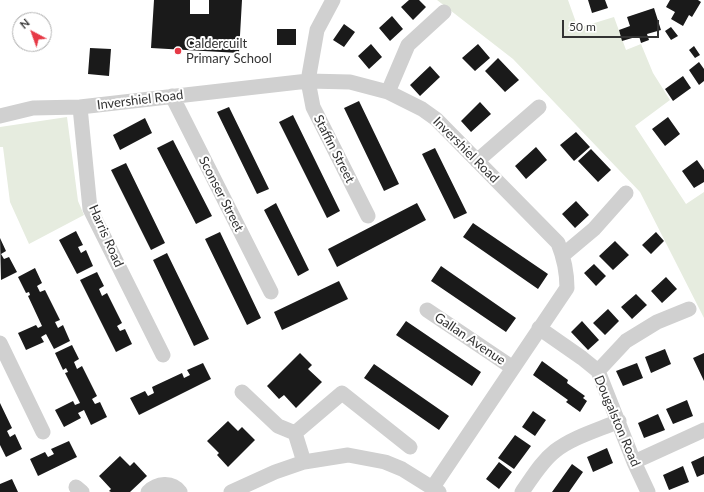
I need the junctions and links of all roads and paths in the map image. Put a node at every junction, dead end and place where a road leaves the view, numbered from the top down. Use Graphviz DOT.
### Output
graph roads {
  1 [pos="334,0"];
  2 [pos="444,12"];
  3 [pos="308,81"];
  4 [pos="388,92"];
  5 [pos="172,96"];
  6 [pos="80,107"];
  7 [pos="539,107"];
  8 [pos="0,116"];
  9 [pos="477,161"];
  10 [pos="626,193"];
  11 [pos="368,216"];
  12 [pos="563,255"];
  13 [pos="271,292"];
  14 [pos="690,309"];
  15 [pos="427,310"];
  16 [pos="539,328"];
  17 [pos="0,343"];
  18 [pos="163,355"];
  19 [pos="513,368"];
  20 [pos="598,371"];
  21 [pos="242,392"];
  22 [pos="619,421"];
  23 [pos="704,430"];
  24 [pos="43,432"];
  25 [pos="294,433"];
  26 [pos="410,447"];
  27 [pos="304,462"];
  28 [pos="634,462"];
  29 [pos="436,489"];
  30 [pos="148,492"];
  31 [pos="180,492"];
  32 [pos="231,492"];
  33 [pos="522,492"];
  34 [pos="648,492"];
  1 -- 3 [label="street"];
  2 -- 4 [label="street"];
  3 -- 4 [label="street, Invershiel Road"];
  3 -- 5 [label="street, Invershiel Road"];
  3 -- 11 [label="street, Staffin Street"];
  4 -- 9 [label="street, Invershiel Road"];
  5 -- 6 [label="street, Invershiel Road"];
  5 -- 13 [label="street, Sconser Street"];
  6 -- 8 [label="street, Invershiel Road"];
  6 -- 18 [label="street, Harris Road"];
  7 -- 9 [label="street"];
  9 -- 12 [label="street, Invershiel Road"];
  10 -- 12 [label="street"];
  12 -- 16 [label="street, Invershiel Road"];
  14 -- 20 [label="street"];
  15 -- 19 [label="street, Gallan Avenue"];
  16 -- 19 [label="street, Invershiel Road"];
  16 -- 20 [label="street, Dougalston Road"];
  17 -- 24 [label="street"];
  19 -- 29 [label="street, Invershiel Road"];
  20 -- 22 [label="street, Dougalston Road"];
  21 -- 25 [label="street"];
  22 -- 28 [label="street, Dougalston Road"];
  22 -- 33 [label="street"];
  23 -- 28 [label="street"];
  25 -- 26 [label="street"];
  25 -- 27 [label="street"];
  27 -- 29 [label="street"];
  27 -- 32 [label="street"];
  28 -- 34 [label="street, Dougalston Road"];
  30 -- 31 [label="street"];
}
